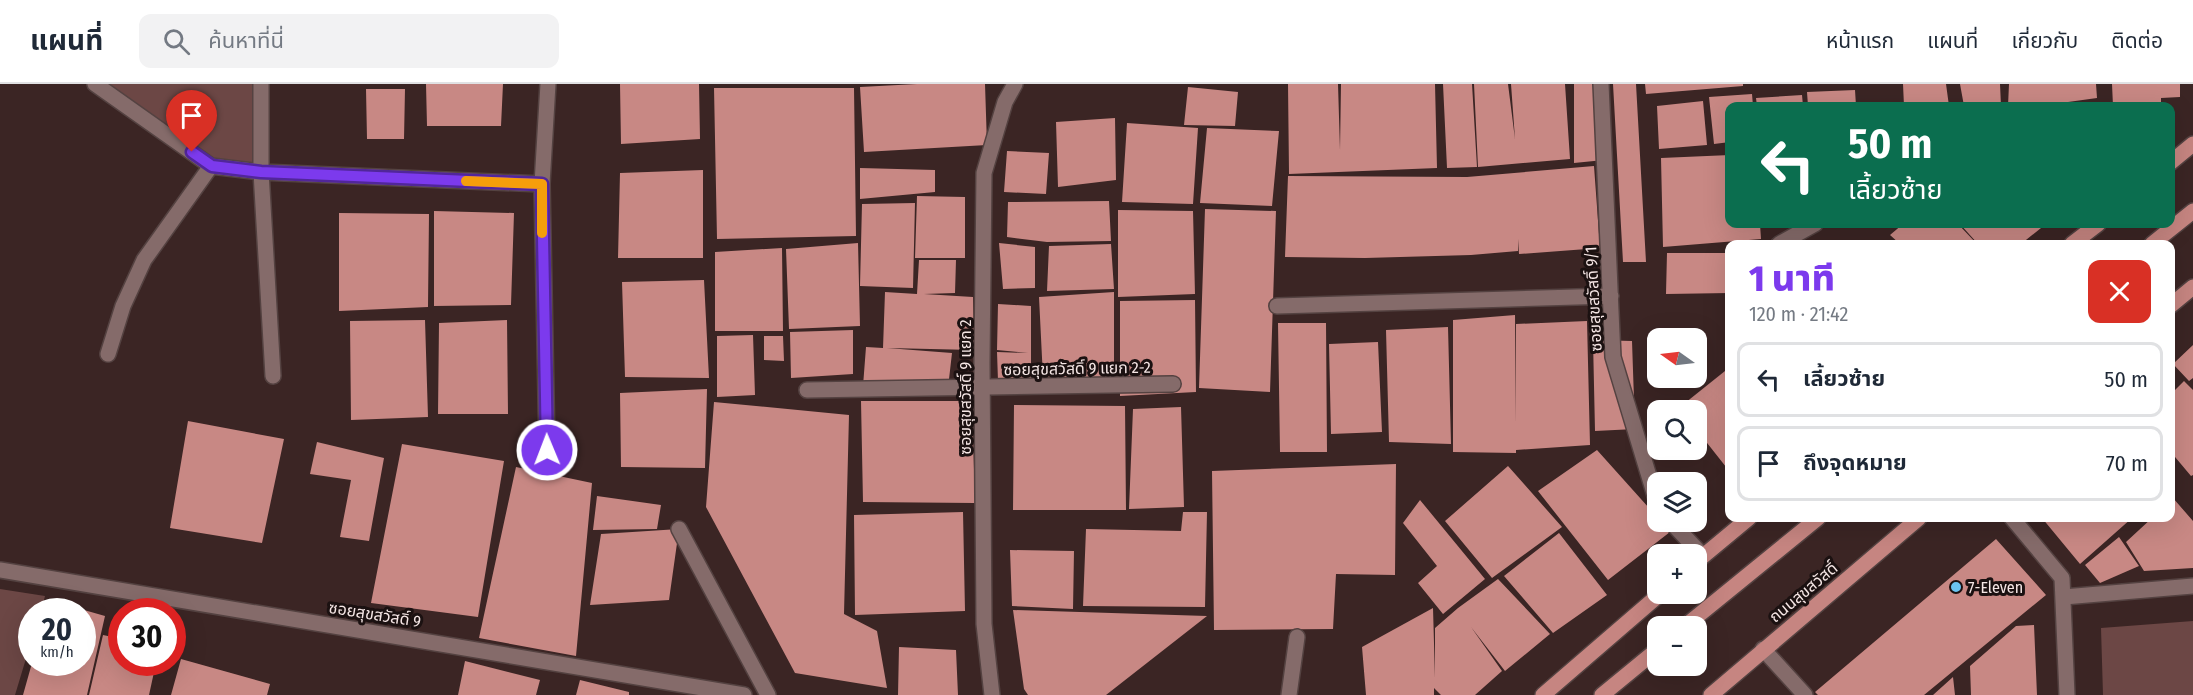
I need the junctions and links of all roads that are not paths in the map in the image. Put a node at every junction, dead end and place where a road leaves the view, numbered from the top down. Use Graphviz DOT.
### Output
graph roads {
  1 [pos="95,84"];
  2 [pos="261,84"];
  3 [pos="548,84"];
  4 [pos="1015,84"];
  5 [pos="1601,84"];
  6 [pos="2193,144"];
  7 [pos="2175,158"];
  8 [pos="212,166"];
  9 [pos="261,172"];
  10 [pos="542,184"];
  11 [pos="2193,211"];
  12 [pos="2175,225"];
  13 [pos="1808,228"];
  14 [pos="2093,228"];
  15 [pos="2172,228"];
  16 [pos="1786,240"];
  17 [pos="2077,240"];
  18 [pos="2157,240"];
  19 [pos="2193,287"];
  20 [pos="1611,296"];
  21 [pos="2175,302"];
  22 [pos="1277,306"];
  23 [pos="108,354"];
  24 [pos="273,375"];
  25 [pos="1173,384"];
  26 [pos="982,387"];
  27 [pos="807,390"];
  28 [pos="547,450"];
  29 [pos="1648,472"];
  30 [pos="1744,522"];
  31 [pos="1813,522"];
  32 [pos="1914,522"];
  33 [pos="2015,522"];
  34 [pos="679,529"];
  35 [pos="1679,532"];
  36 [pos="1688,544"];
  37 [pos="1707,553"];
  38 [pos="0,570"];
  39 [pos="2193,586"];
  40 [pos="2064,597"];
  41 [pos="1648,604"];
  42 [pos="1698,616"];
  43 [pos="1297,637"];
  44 [pos="1763,649"];
  45 [pos="1647,658"];
  46 [pos="705,692"];
  47 [pos="744,695"];
  48 [pos="768,695"];
  49 [pos="992,695"];
  50 [pos="1289,695"];
  51 [pos="1543,695"];
  52 [pos="1602,695"];
  53 [pos="1711,695"];
  54 [pos="1805,695"];
  55 [pos="2067,695"];
  1 -- 8 [label="street"];
  2 -- 9 [label="street"];
  3 -- 10 [label="street"];
  4 -- 26 [label="street, ซอยสุขสวัสดิ์ 9 แยก 2"];
  5 -- 20 [label="street, ซอยสุขสวัสดิ์ 9/1"];
  6 -- 7 [label="main road"];
  8 -- 9 [label="street"];
  8 -- 23 [label="street"];
  9 -- 10 [label="street"];
  9 -- 24 [label="street"];
  10 -- 28 [label="street"];
  11 -- 12 [label="main road"];
  13 -- 16 [label="street"];
  14 -- 17 [label="main road"];
  15 -- 18 [label="main road"];
  19 -- 21 [label="main road"];
  20 -- 22 [label="street"];
  20 -- 29 [label="street, ซอยสุขสวัสดิ์ 9/1"];
  25 -- 26 [label="street, ซอยสุขสวัสดิ์ 9 แยก 2-2"];
  26 -- 27 [label="street, ซอยสุขสวัสดิ์ 9 แยก 2-2"];
  26 -- 49 [label="street, ซอยสุขสวัสดิ์ 9 แยก 2"];
  30 -- 37 [label="main road"];
  31 -- 42 [label="main road"];
  32 -- 44 [label="main road, ถนนสุขสวัสดิ์"];
  33 -- 40 [label="street"];
  34 -- 48 [label="street"];
  35 -- 36 [label="street"];
  38 -- 46 [label="street, ซอยสุขสวัสดิ์ 9"];
  39 -- 40 [label="street"];
  40 -- 55 [label="street"];
  41 -- 51 [label="main road"];
  43 -- 50 [label="street"];
  44 -- 53 [label="main road, ถนนสุขสวัสดิ์"];
  44 -- 54 [label="street"];
  45 -- 52 [label="main road"];
  46 -- 47 [label="street, ซอยสุขสวัสดิ์ 9"];
}
